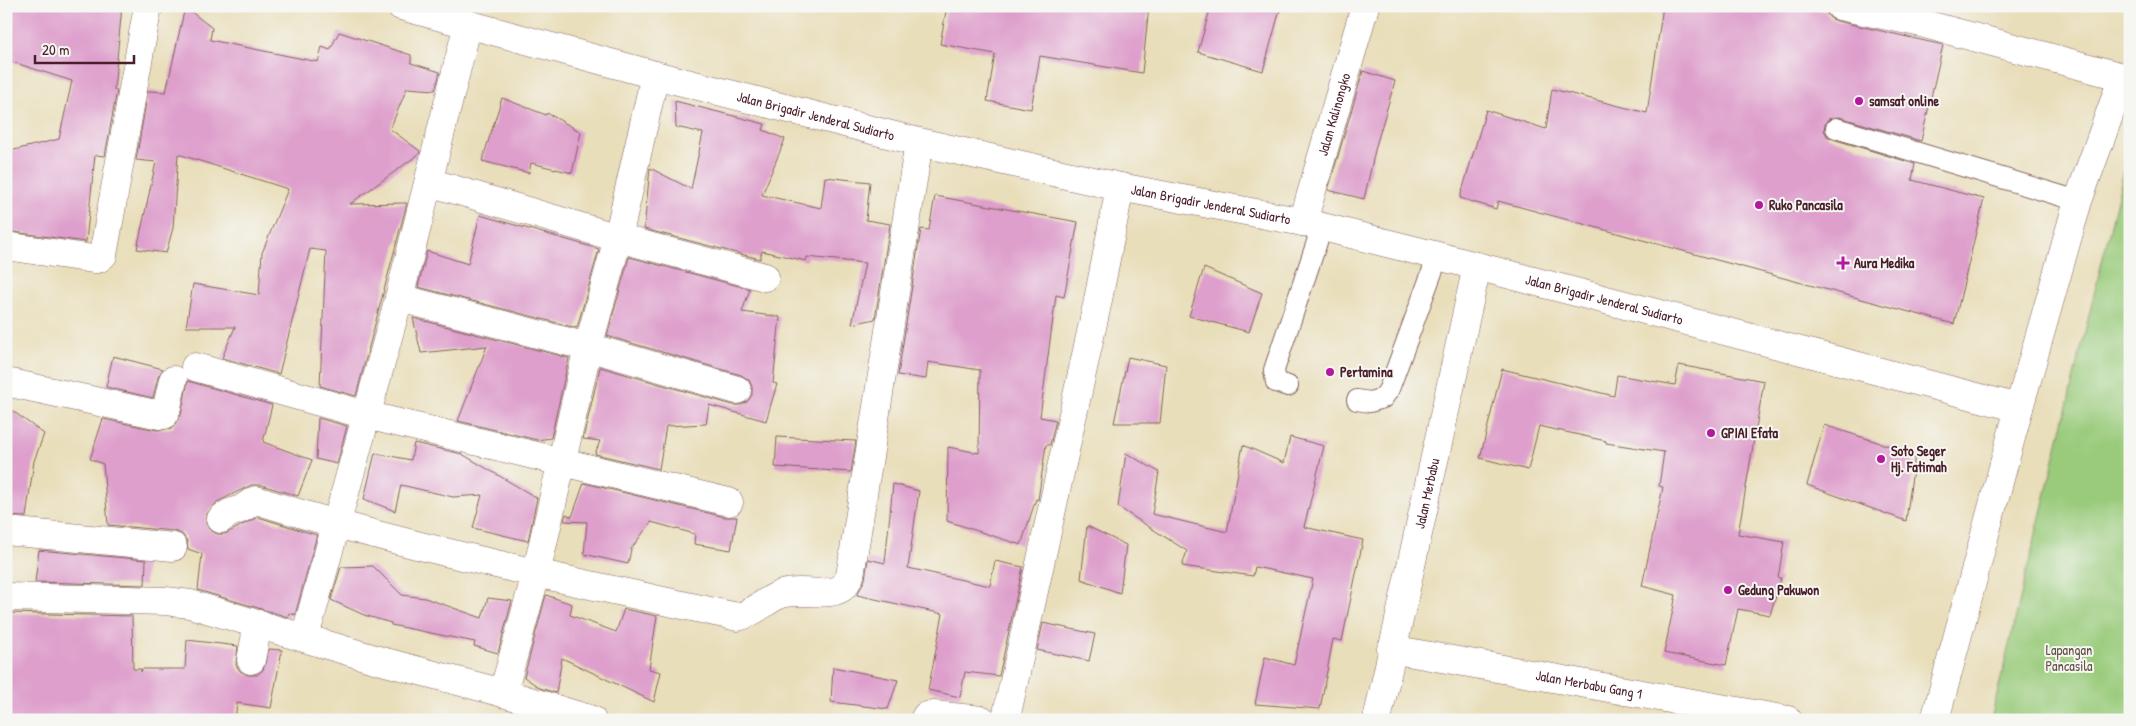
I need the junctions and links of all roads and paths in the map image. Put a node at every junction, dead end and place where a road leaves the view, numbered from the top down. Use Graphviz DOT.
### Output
graph roads {
  1 [pos="148,6"];
  2 [pos="401,6"];
  3 [pos="1365,6"];
  4 [pos="1840,6"];
  5 [pos="468,24"];
  6 [pos="655,75"];
  7 [pos="2126,76"];
  8 [pos="1836,128"];
  9 [pos="919,142"];
  10 [pos="429,182"];
  11 [pos="1120,187"];
  12 [pos="2078,201"];
  13 [pos="1312,225"];
  14 [pos="618,238"];
  15 [pos="6,246"];
  16 [pos="1438,256"];
  17 [pos="1477,266"];
  18 [pos="764,277"];
  19 [pos="399,298"];
  20 [pos="588,347"];
  21 [pos="6,382"];
  22 [pos="1288,386"];
  23 [pos="737,390"];
  24 [pos="1357,400"];
  25 [pos="2019,408"];
  26 [pos="366,415"];
  27 [pos="561,461"];
  28 [pos="729,502"];
  29 [pos="221,519"];
  30 [pos="336,524"];
  31 [pos="6,531"];
  32 [pos="173,547"];
  33 [pos="536,574"];
  34 [pos="6,596"];
  35 [pos="258,624"];
  36 [pos="304,637"];
  37 [pos="1391,650"];
  38 [pos="251,660"];
  39 [pos="503,693"];
  40 [pos="592,720"];
  41 [pos="924,720"];
  42 [pos="982,720"];
  43 [pos="1003,720"];
  44 [pos="1377,720"];
  45 [pos="1788,720"];
  46 [pos="1935,720"];
  1 -- 15 [label="street"];
  2 -- 5 [label="street, Jalan Brigadir Jenderal Sudiarto"];
  3 -- 13 [label="street, Jalan Kalinongko"];
  4 -- 7 [label="street"];
  5 -- 6 [label="street, Jalan Brigadir Jenderal Sudiarto"];
  5 -- 10 [label="street"];
  6 -- 9 [label="street, Jalan Brigadir Jenderal Sudiarto"];
  6 -- 14 [label="street"];
  7 -- 12 [label="street"];
  8 -- 12 [label="lane"];
  9 -- 11 [label="street, Jalan Brigadir Jenderal Sudiarto"];
  9 -- 33 [label="street"];
  10 -- 14 [label="street"];
  10 -- 19 [label="street"];
  11 -- 13 [label="street, Jalan Brigadir Jenderal Sudiarto"];
  11 -- 43 [label="street"];
  12 -- 25 [label="street"];
  13 -- 16 [label="street, Jalan Brigadir Jenderal Sudiarto"];
  13 -- 22 [label="lane"];
  14 -- 18 [label="street"];
  14 -- 20 [label="street"];
  16 -- 17 [label="street, Jalan Brigadir Jenderal Sudiarto"];
  16 -- 24 [label="lane"];
  17 -- 25 [label="street, Jalan Brigadir Jenderal Sudiarto"];
  17 -- 37 [label="street, Jalan Merbabu"];
  19 -- 20 [label="street"];
  19 -- 26 [label="street"];
  20 -- 23 [label="street"];
  20 -- 27 [label="street"];
  21 -- 26 [label="street"];
  25 -- 46 [label="street"];
  26 -- 27 [label="street"];
  26 -- 30 [label="street"];
  27 -- 28 [label="street"];
  27 -- 33 [label="street"];
  29 -- 30 [label="street"];
  30 -- 33 [label="street"];
  30 -- 36 [label="street"];
  31 -- 32 [label="street"];
  33 -- 39 [label="street"];
  34 -- 35 [label="street"];
  35 -- 36 [label="street"];
  35 -- 38 [label="street"];
  36 -- 39 [label="street"];
  37 -- 44 [label="street, Jalan Merbabu"];
  37 -- 45 [label="street, Jalan Merbabu Gang 1"];
  39 -- 40 [label="street"];
  41 -- 42 [label="street"];
}
